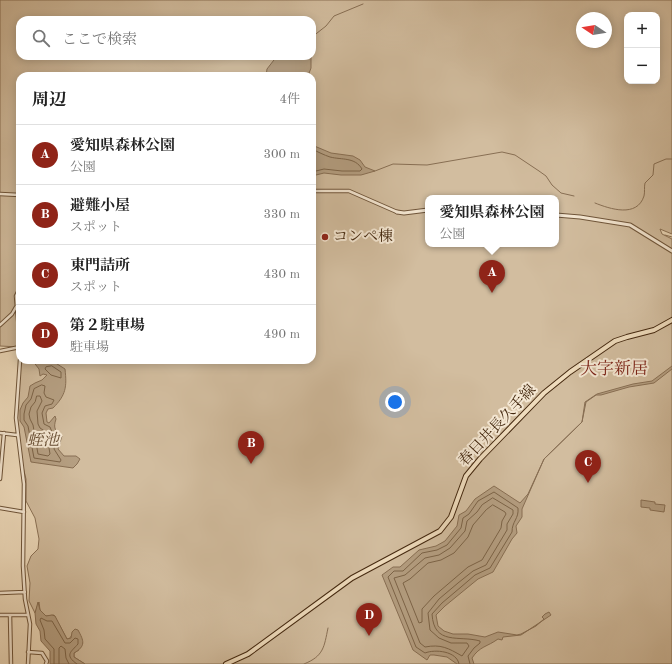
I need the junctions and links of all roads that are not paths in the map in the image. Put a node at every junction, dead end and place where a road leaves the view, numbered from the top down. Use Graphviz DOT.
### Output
graph roads {
  1 [pos="316,192"];
  2 [pos="0,194"];
  3 [pos="16,195"];
  4 [pos="425,210"];
  5 [pos="397,212"];
  6 [pos="559,215"];
  7 [pos="672,251"];
  8 [pos="16,307"];
  9 [pos="672,320"];
  10 [pos="0,325"];
  11 [pos="16,348"];
  12 [pos="0,351"];
  13 [pos="20,364"];
  14 [pos="0,432"];
  15 [pos="4,433"];
  16 [pos="17,435"];
  17 [pos="0,478"];
  18 [pos="0,508"];
  19 [pos="24,512"];
  20 [pos="25,592"];
  21 [pos="0,593"];
  22 [pos="0,615"];
  23 [pos="10,615"];
  24 [pos="28,615"];
  25 [pos="28,652"];
  26 [pos="11,664"];
  27 [pos="28,664"];
  28 [pos="46,664"];
  29 [pos="226,664"];
  1 -- 5 [label="street"];
  2 -- 3 [label="street"];
  4 -- 5 [label="street"];
  6 -- 7 [label="street"];
  8 -- 10 [label="street"];
  9 -- 29 [label="main road, 春日井長久手線"];
  11 -- 12 [label="street"];
  13 -- 16 [label="street"];
  14 -- 15 [label="street"];
  15 -- 16 [label="street"];
  15 -- 17 [label="street"];
  16 -- 19 [label="street"];
  18 -- 19 [label="street"];
  19 -- 20 [label="street"];
  20 -- 21 [label="street"];
  20 -- 24 [label="street"];
  22 -- 23 [label="street"];
  23 -- 24 [label="street"];
  23 -- 26 [label="street"];
  24 -- 25 [label="street"];
  25 -- 27 [label="street"];
  25 -- 28 [label="street"];
}
